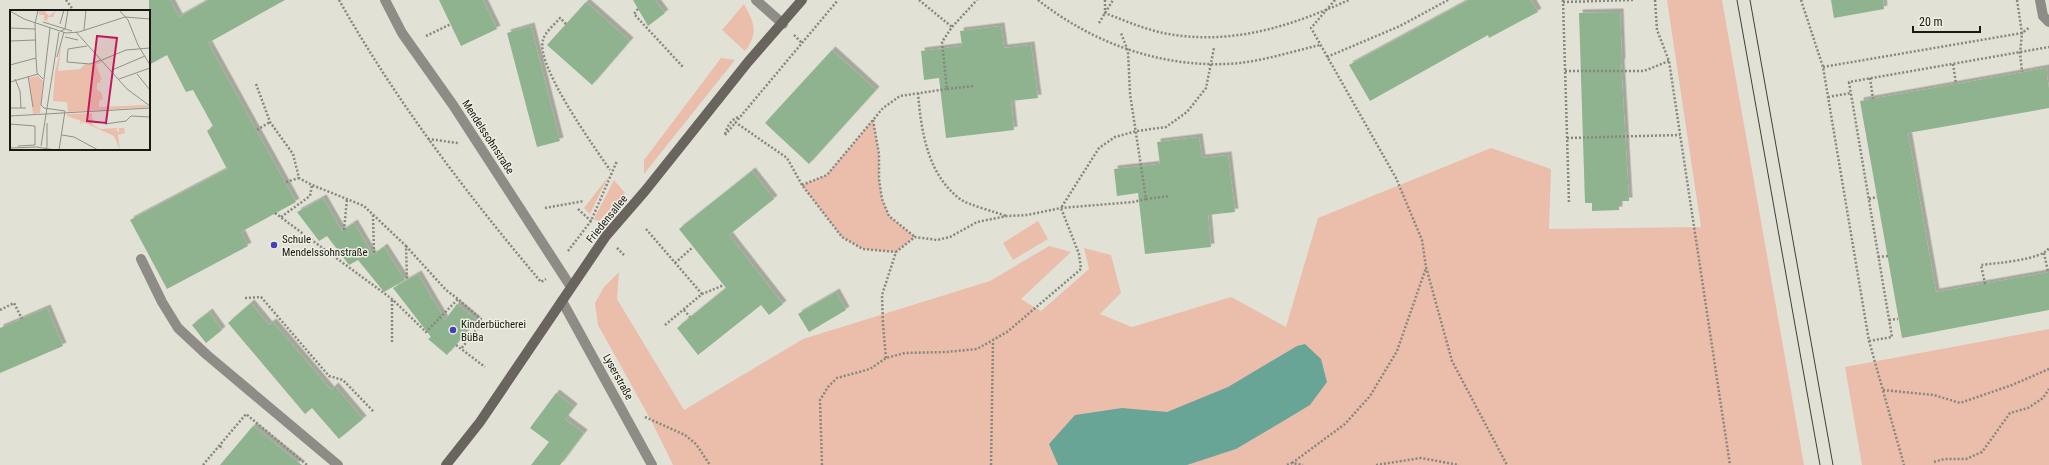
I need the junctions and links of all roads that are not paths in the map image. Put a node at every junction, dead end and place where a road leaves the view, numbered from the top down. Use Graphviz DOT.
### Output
graph roads {
  1 [pos="385,0"];
  2 [pos="756,0"];
  3 [pos="802,0"];
  4 [pos="2040,0"];
  5 [pos="2046,19"];
  6 [pos="783,24"];
  7 [pos="141,259"];
  8 [pos="571,288"];
  9 [pos="562,301"];
  10 [pos="338,465"];
  11 [pos="446,465"];
  12 [pos="652,465"];
  1 -- 8 [label="street, Mendelssohnstraße"];
  2 -- 6 [label="street"];
  3 -- 6 [label="street, Friedensallee"];
  4 -- 5 [label="street"];
  6 -- 8 [label="street, Friedensallee"];
  7 -- 10 [label="street"];
  8 -- 9 [label="street, Friedensallee"];
  9 -- 11 [label="street, Friedensallee"];
  9 -- 12 [label="street, Lyserstraße"];
}
